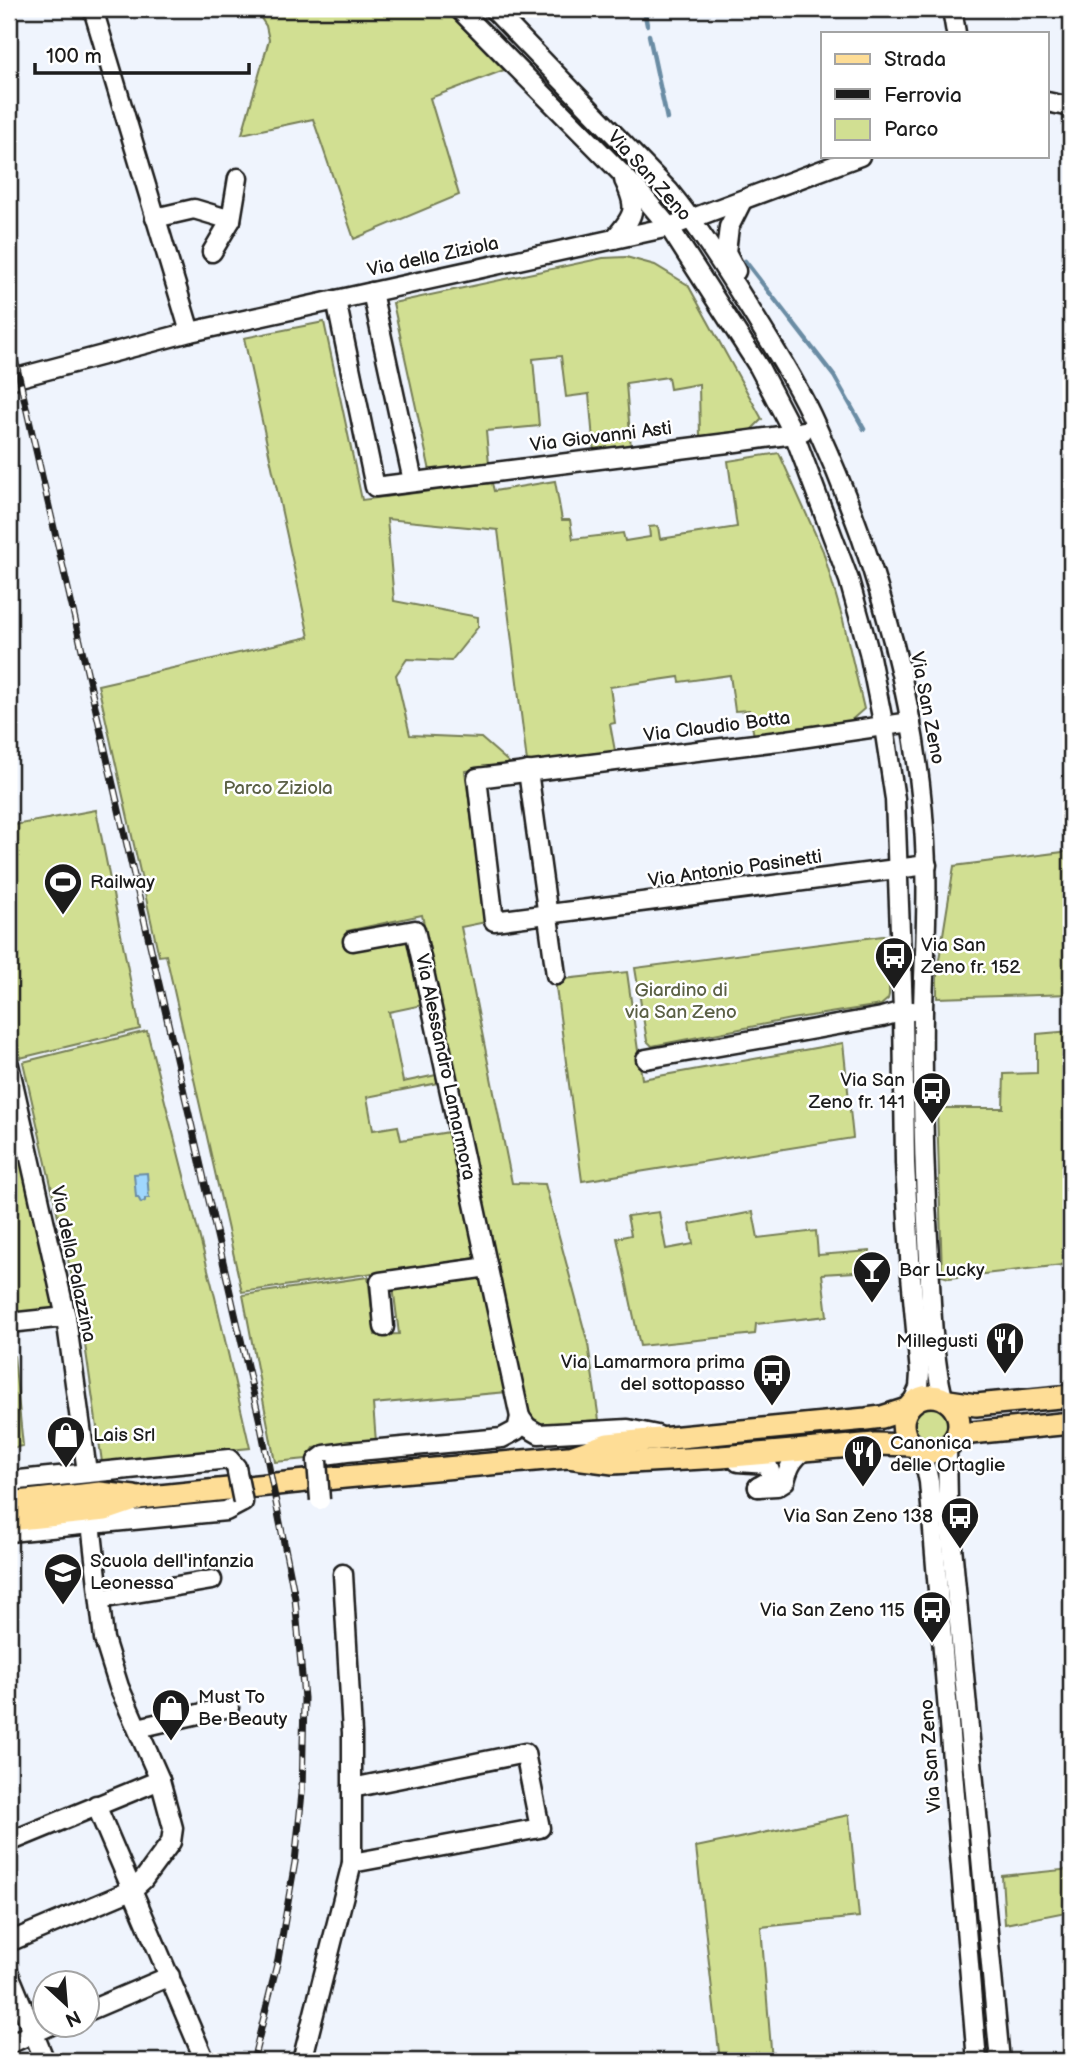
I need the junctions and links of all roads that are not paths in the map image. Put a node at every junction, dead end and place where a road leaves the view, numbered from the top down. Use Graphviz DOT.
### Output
graph roads {
  1 [pos="93,9"];
  2 [pos="459,9"];
  3 [pos="493,9"];
  4 [pos="951,9"];
  5 [pos="956,32"];
  6 [pos="1048,102"];
  7 [pos="1071,107"];
  8 [pos="855,158"];
  9 [pos="619,171"];
  10 [pos="238,178"];
  11 [pos="742,201"];
  12 [pos="155,218"];
  13 [pos="232,220"];
  14 [pos="692,220"];
  15 [pos="669,227"];
  16 [pos="614,239"];
  17 [pos="212,252"];
  18 [pos="372,292"];
  19 [pos="336,300"];
  20 [pos="761,328"];
  21 [pos="190,332"];
  22 [pos="9,380"];
  23 [pos="817,426"];
  24 [pos="794,434"];
  25 [pos="413,481"];
  26 [pos="911,722"];
  27 [pos="884,727"];
  28 [pos="528,771"];
  29 [pos="926,864"];
  30 [pos="899,868"];
  31 [pos="549,915"];
  32 [pos="495,922"];
  33 [pos="353,941"];
  34 [pos="556,975"];
  35 [pos="903,1011"];
  36 [pos="923,1011"];
  37 [pos="646,1059"];
  38 [pos="9,1065"];
  39 [pos="488,1267"];
  40 [pos="66,1317"];
  41 [pos="9,1323"];
  42 [pos="384,1327"];
  43 [pos="1071,1396"];
  44 [pos="946,1399"];
  45 [pos="909,1406"];
  46 [pos="520,1417"];
  47 [pos="1071,1423"];
  48 [pos="667,1437"];
  49 [pos="951,1444"];
  50 [pos="915,1447"];
  51 [pos="806,1449"];
  52 [pos="568,1457"];
  53 [pos="721,1457"];
  54 [pos="87,1472"];
  55 [pos="9,1481"];
  56 [pos="140,1498"];
  57 [pos="320,1500"];
  58 [pos="9,1503"];
  59 [pos="9,1520"];
  60 [pos="91,1523"];
  61 [pos="9,1532"];
  62 [pos="343,1574"];
  63 [pos="212,1580"];
  64 [pos="100,1599"];
  65 [pos="229,1707"];
  66 [pos="138,1728"];
  67 [pos="160,1780"];
  68 [pos="352,1788"];
  69 [pos="96,1805"];
  70 [pos="9,1842"];
  71 [pos="352,1863"];
  72 [pos="132,1890"];
  73 [pos="9,1942"];
  74 [pos="9,1974"];
  75 [pos="170,1976"];
  76 [pos="102,2005"];
  77 [pos="32,2031"];
  78 [pos="32,2033"];
  79 [pos="35,2038"];
  80 [pos="9,2044"];
  81 [pos="45,2061"];
  82 [pos="205,2061"];
  83 [pos="302,2061"];
  84 [pos="977,2061"];
  85 [pos="1000,2061"];
  1 -- 12 [label="street"];
  2 -- 9 [label="street, Via San Zeno"];
  3 -- 14 [label="street, Via San Zeno"];
  4 -- 5 [label="street"];
  6 -- 7 [label="street"];
  8 -- 11 [label="street, Via della Ziziola"];
  9 -- 15 [label="street, Via San Zeno"];
  9 -- 16 [label="street"];
  10 -- 13 [label="street"];
  11 -- 14 [label="street, Via della Ziziola"];
  11 -- 20 [label="street"];
  12 -- 13 [label="street"];
  12 -- 21 [label="street"];
  13 -- 17 [label="street"];
  14 -- 15 [label="street, Via della Ziziola"];
  14 -- 20 [label="street, Via San Zeno"];
  15 -- 16 [label="street, Via della Ziziola"];
  15 -- 24 [label="street, Via San Zeno"];
  16 -- 18 [label="street, Via della Ziziola"];
  18 -- 19 [label="street, Via della Ziziola"];
  18 -- 25 [label="street"];
  19 -- 21 [label="street, Via della Ziziola"];
  19 -- 25 [label="street, Via Giovanni Asti"];
  20 -- 23 [label="street, Via San Zeno"];
  21 -- 22 [label="street, Via della Ziziola"];
  23 -- 24 [label="street"];
  23 -- 26 [label="street, Via San Zeno"];
  24 -- 25 [label="street, Via Giovanni Asti"];
  24 -- 27 [label="street, Via San Zeno"];
  26 -- 27 [label="street, Via Claudio Botta"];
  26 -- 29 [label="street, Via San Zeno"];
  27 -- 28 [label="street, Via Claudio Botta"];
  27 -- 30 [label="street, Via San Zeno"];
  28 -- 31 [label="street"];
  28 -- 32 [label="street, Via Claudio Botta"];
  29 -- 30 [label="street, Via Antonio Pasinetti"];
  29 -- 36 [label="street, Via San Zeno"];
  30 -- 31 [label="street, Via Antonio Pasinetti"];
  30 -- 35 [label="street, Via San Zeno"];
  31 -- 32 [label="street, Via Antonio Pasinetti"];
  31 -- 34 [label="street"];
  33 -- 39 [label="street, Via Alessandro Lamarmora"];
  35 -- 36 [label="street"];
  35 -- 37 [label="street"];
  35 -- 45 [label="street, Via San Zeno"];
  36 -- 44 [label="street, Via San Zeno"];
  38 -- 40 [label="street, Via della Palazzina"];
  39 -- 42 [label="street"];
  39 -- 46 [label="street, Via Alessandro Lamarmora"];
  40 -- 41 [label="street"];
  40 -- 54 [label="street, Via della Palazzina"];
  43 -- 44 [label="main road"];
  44 -- 45 [label="main road"];
  44 -- 49 [label="main road"];
  45 -- 48 [label="main road"];
  45 -- 50 [label="main road"];
  46 -- 48 [label="street"];
  46 -- 57 [label="street, bridge"];
  47 -- 49 [label="main road"];
  48 -- 52 [label="main road"];
  49 -- 50 [label="main road"];
  49 -- 85 [label="street, Via San Zeno"];
  50 -- 51 [label="main road"];
  50 -- 84 [label="street, Via San Zeno"];
  51 -- 53 [label="main road"];
  51 -- 53 [label="street"];
  52 -- 53 [label="main road"];
  52 -- 56 [label="main road"];
  54 -- 55 [label="street"];
  54 -- 60 [label="street, bridge"];
  56 -- 58 [label="main road"];
  56 -- 59 [label="main road"];
  60 -- 61 [label="street"];
  60 -- 64 [label="street"];
  62 -- 68 [label="street"];
  63 -- 64 [label="street"];
  64 -- 66 [label="street"];
  65 -- 66 [label="street"];
  66 -- 67 [label="street"];
  67 -- 69 [label="street"];
  67 -- 72 [label="street"];
  68 -- 71 [label="street"];
  68 -- 71 [label="street"];
  69 -- 70 [label="street"];
  69 -- 72 [label="street"];
  71 -- 83 [label="street"];
  72 -- 73 [label="street"];
  72 -- 75 [label="street"];
  74 -- 77 [label="street"];
  75 -- 76 [label="street"];
  75 -- 82 [label="street"];
  78 -- 80 [label="street"];
  79 -- 81 [label="street"];
}
